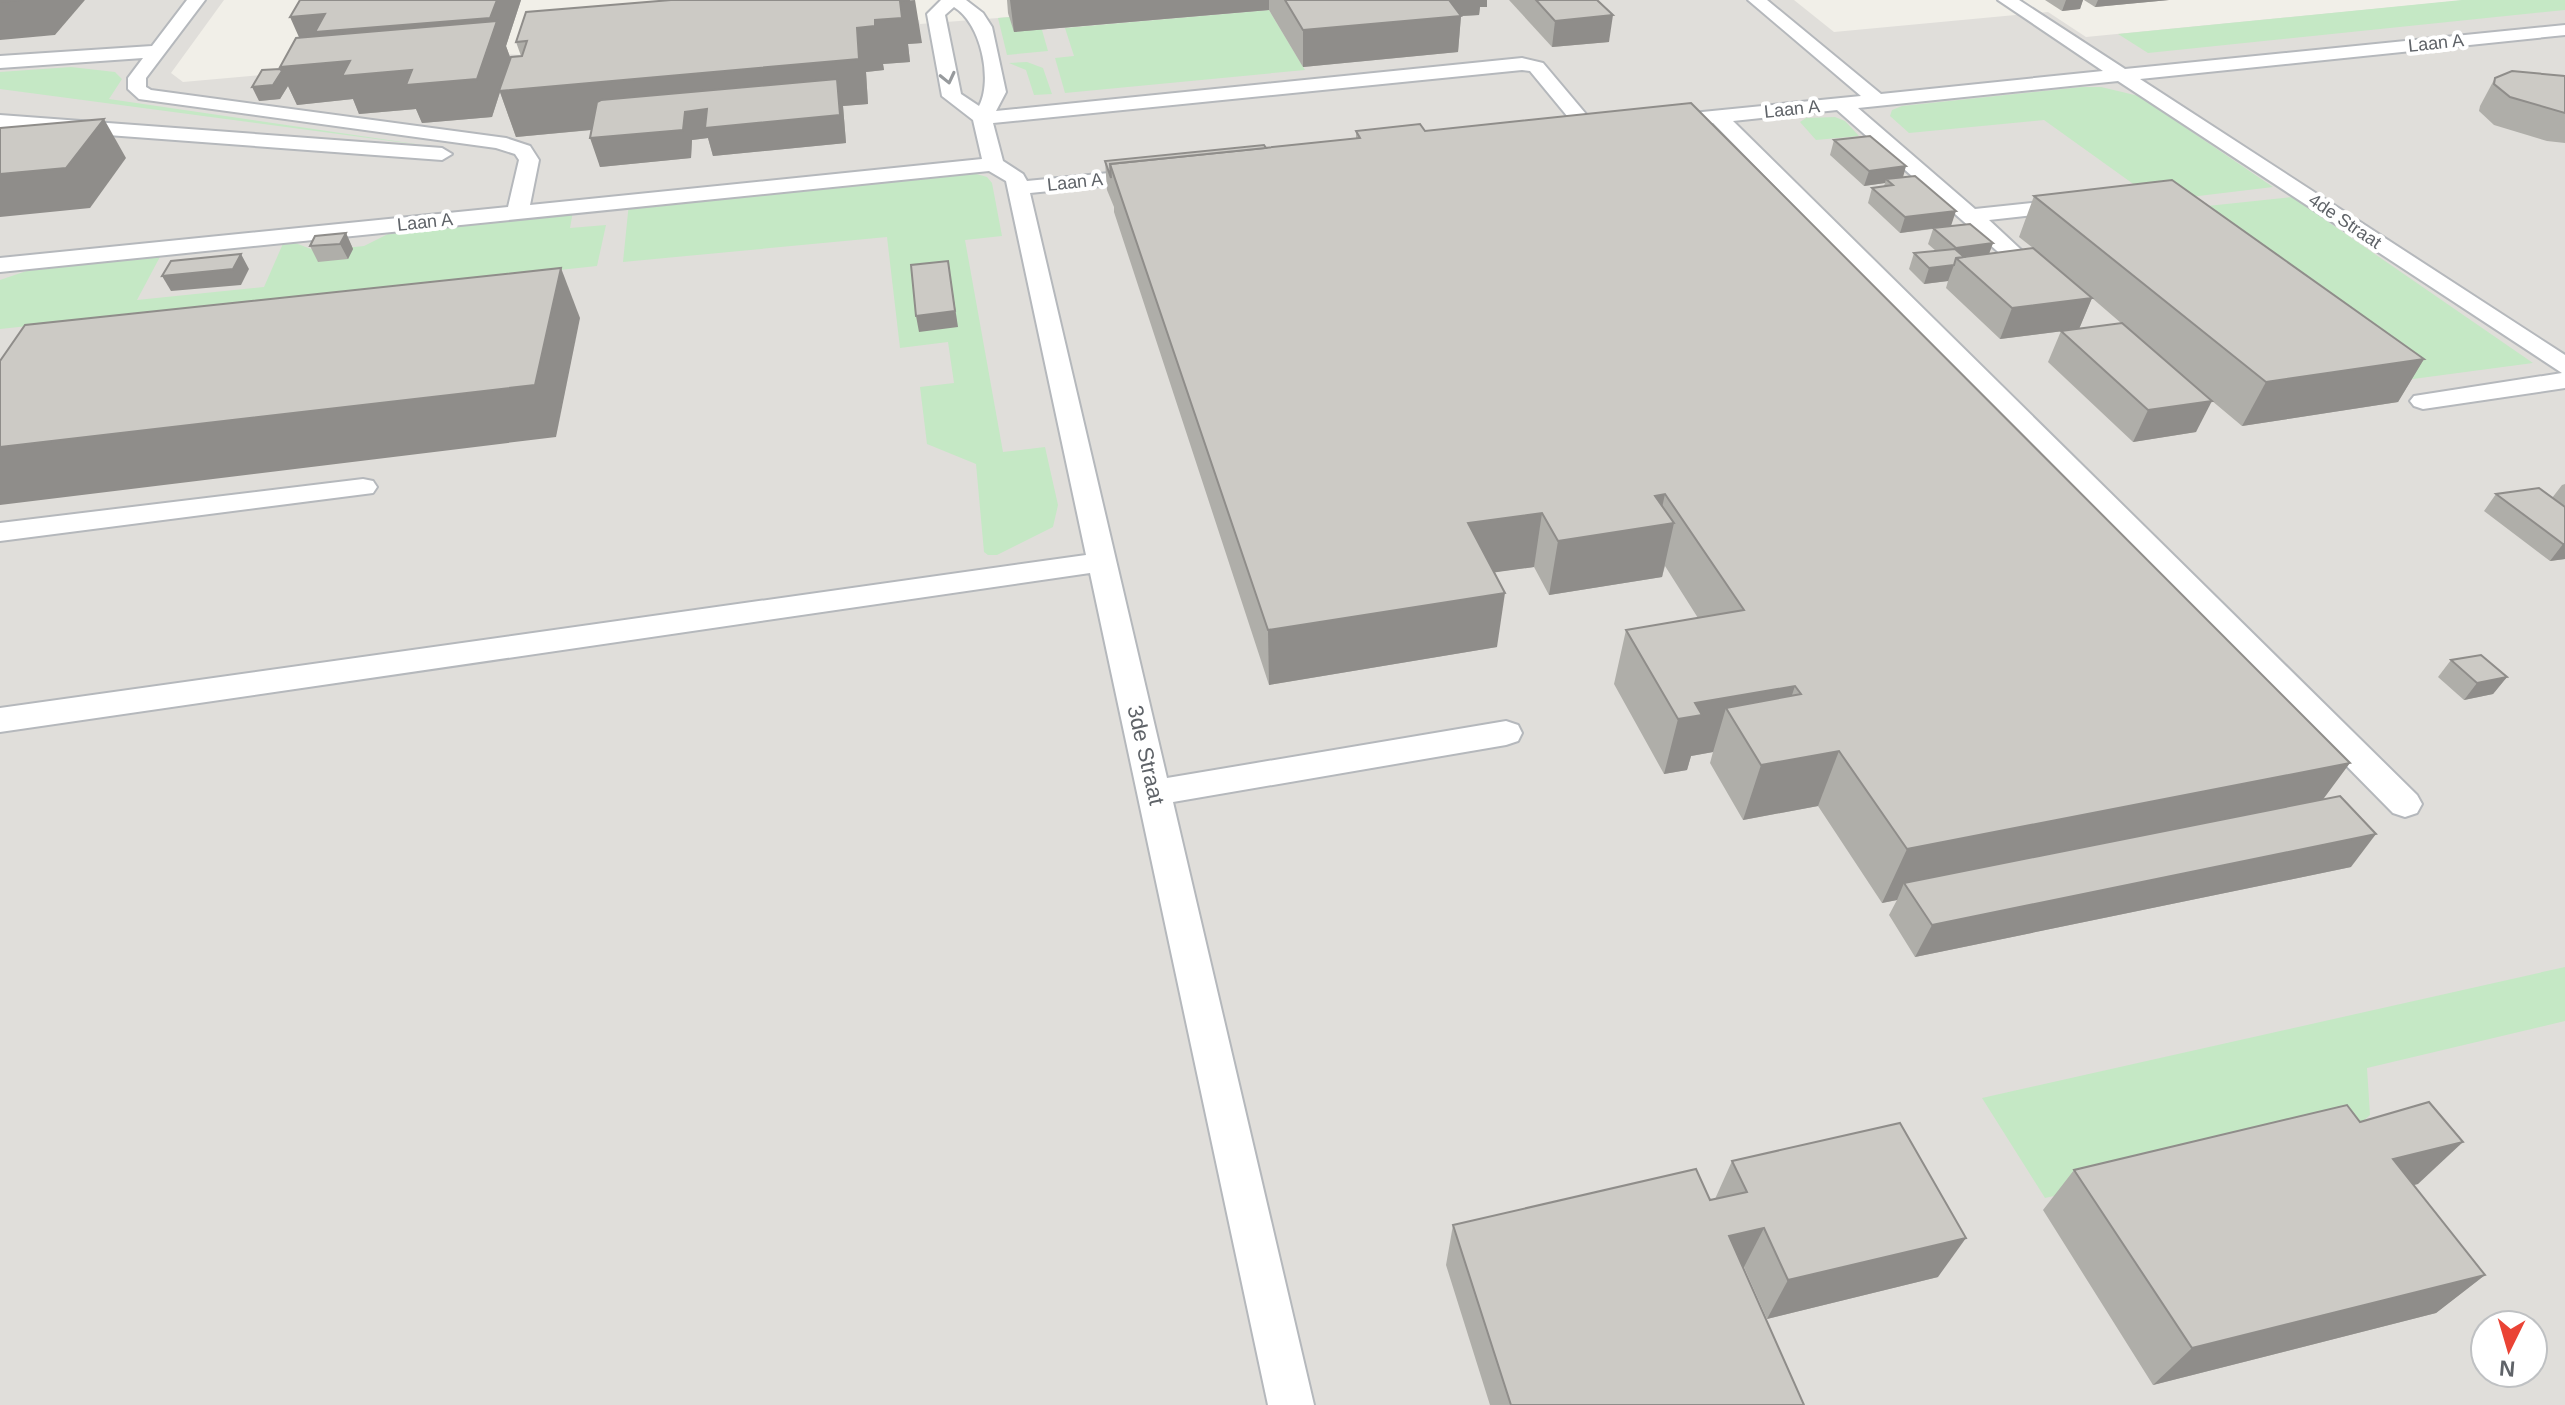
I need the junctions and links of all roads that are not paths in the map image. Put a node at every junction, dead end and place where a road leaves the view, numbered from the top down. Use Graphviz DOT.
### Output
graph roads {
  1 [pos="196,0"];
  2 [pos="952,0"];
  3 [pos="1757,0"];
  4 [pos="2007,0"];
  5 [pos="2565,30"];
  6 [pos="158,51"];
  7 [pos="0,62"];
  8 [pos="2125,75"];
  9 [pos="1877,100"];
  10 [pos="1842,104"];
  11 [pos="1718,117"];
  12 [pos="982,118"];
  13 [pos="0,121"];
  14 [pos="1646,124"];
  15 [pos="1568,132"];
  16 [pos="529,160"];
  17 [pos="993,164"];
  18 [pos="1171,172"];
  19 [pos="1018,188"];
  20 [pos="2060,206"];
  21 [pos="518,212"];
  22 [pos="1970,216"];
  23 [pos="2021,260"];
  24 [pos="0,265"];
  25 [pos="2565,366"];
  26 [pos="2565,380"];
  27 [pos="2423,401"];
  28 [pos="363,487"];
  29 [pos="0,532"];
  30 [pos="1102,562"];
  31 [pos="0,720"];
  32 [pos="1506,733"];
  33 [pos="1154,793"];
  34 [pos="2405,804"];
  35 [pos="1291,1405"];
  1 -- 6 [label="lane"];
  2 -- 12 [label="lane"];
  2 -- 12 [label="lane, one-way"];
  3 -- 9 [label="lane"];
  4 -- 8 [label="lane, 4de Straat"];
  5 -- 8 [label="lane, Laan A"];
  6 -- 7 [label="lane"];
  6 -- 16 [label="lane"];
  8 -- 9 [label="lane, Laan A"];
  8 -- 25 [label="lane, 4de Straat"];
  9 -- 10 [label="lane, Laan A"];
  10 -- 11 [label="lane, Laan A"];
  10 -- 22 [label="lane"];
  11 -- 14 [label="lane, Laan A"];
  11 -- 34 [label="lane"];
  12 -- 15 [label="lane"];
  12 -- 17 [label="lane"];
  13 -- 16 [label="lane"];
  16 -- 21 [label="lane"];
  17 -- 19 [label="lane"];
  17 -- 21 [label="lane, Laan A"];
  18 -- 19 [label="lane, Laan A"];
  19 -- 30 [label="lane, 3de Straat"];
  20 -- 22 [label="lane"];
  21 -- 24 [label="lane, Laan A"];
  22 -- 23 [label="lane"];
  26 -- 27 [label="lane"];
  28 -- 29 [label="lane"];
  30 -- 31 [label="lane"];
  30 -- 33 [label="lane, 3de Straat"];
  32 -- 33 [label="lane"];
  33 -- 35 [label="lane, 3de Straat"];
}
